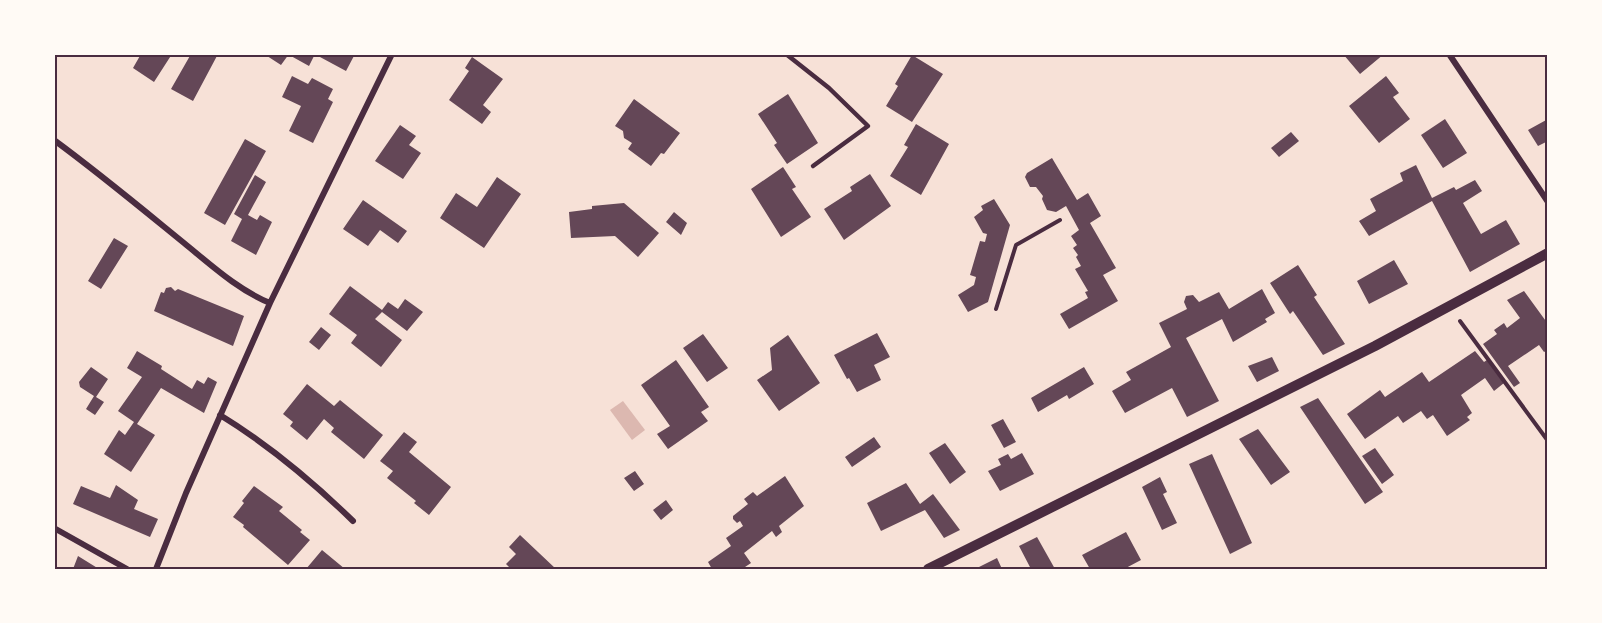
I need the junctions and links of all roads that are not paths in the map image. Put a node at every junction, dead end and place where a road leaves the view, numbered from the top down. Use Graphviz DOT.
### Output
graph roads {
  1 [pos="392,54"];
  2 [pos="786,54"];
  3 [pos="1449,54"];
  4 [pos="54,140"];
  5 [pos="813,166"];
  6 [pos="1548,202"];
  7 [pos="1548,253"];
  8 [pos="270,303"];
  9 [pos="220,415"];
  10 [pos="353,520"];
  11 [pos="54,528"];
  12 [pos="128,569"];
  13 [pos="156,569"];
  14 [pos="928,569"];
  1 -- 8 [label="street"];
  2 -- 5 [label="lane"];
  3 -- 6 [label="street"];
  4 -- 8 [label="street"];
  7 -- 14 [label="street"];
  8 -- 9 [label="street"];
  9 -- 10 [label="street"];
  9 -- 13 [label="street"];
  11 -- 12 [label="street"];
}
